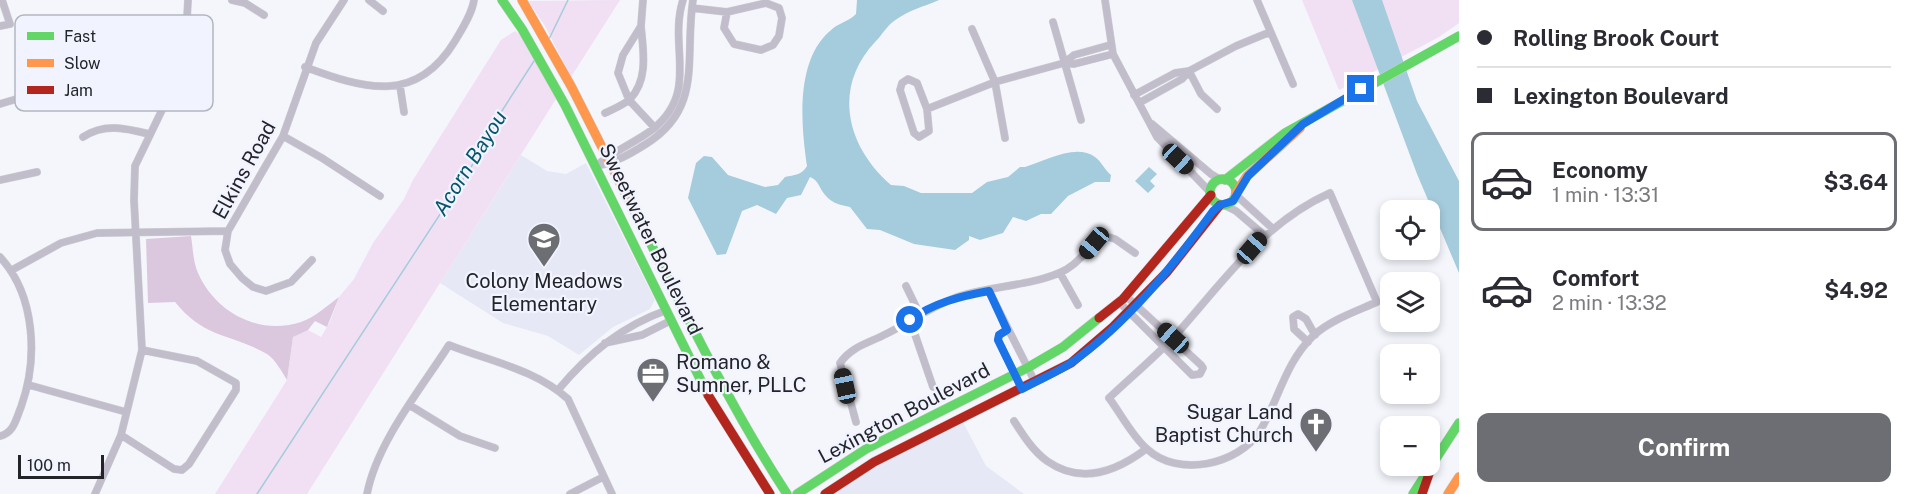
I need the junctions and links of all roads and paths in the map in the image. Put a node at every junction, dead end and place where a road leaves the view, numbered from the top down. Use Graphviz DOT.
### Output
graph roads {
  1 [pos="2,0"];
  2 [pos="188,0"];
  3 [pos="232,0"];
  4 [pos="344,0"];
  5 [pos="369,0"];
  6 [pos="474,0"];
  7 [pos="502,0"];
  8 [pos="522,0"];
  9 [pos="643,0"];
  10 [pos="683,0"];
  11 [pos="1105,0"];
  12 [pos="1257,0"];
  13 [pos="692,4"];
  14 [pos="383,11"];
  15 [pos="727,12"];
  16 [pos="186,15"];
  17 [pos="264,15"];
  18 [pos="1053,22"];
  19 [pos="0,26"];
  20 [pos="641,26"];
  21 [pos="972,29"];
  22 [pos="1270,32"];
  23 [pos="1459,36"];
  24 [pos="1110,45"];
  25 [pos="680,51"];
  26 [pos="690,51"];
  27 [pos="1113,54"];
  28 [pos="1064,63"];
  29 [pos="305,67"];
  30 [pos="1189,71"];
  31 [pos="994,82"];
  32 [pos="1293,84"];
  33 [pos="400,86"];
  34 [pos="1134,95"];
  35 [pos="15,100"];
  36 [pos="629,100"];
  37 [pos="1139,103"];
  38 [pos="0,104"];
  39 [pos="927,109"];
  40 [pos="1217,109"];
  41 [pos="162,111"];
  42 [pos="404,112"];
  43 [pos="605,113"];
  44 [pos="1081,120"];
  45 [pos="1150,122"];
  46 [pos="1303,124"];
  47 [pos="655,128"];
  48 [pos="149,134"];
  49 [pos="83,136"];
  50 [pos="283,136"];
  51 [pos="1005,138"];
  52 [pos="608,161"];
  53 [pos="596,166"];
  54 [pos="37,172"];
  55 [pos="0,180"];
  56 [pos="1223,180"];
  57 [pos="1210,194"];
  58 [pos="1236,194"];
  59 [pos="380,196"];
  60 [pos="1222,205"];
  61 [pos="1272,228"];
  62 [pos="136,231"];
  63 [pos="228,231"];
  64 [pos="1264,235"];
  65 [pos="1135,253"];
  66 [pos="0,257"];
  67 [pos="312,260"];
  68 [pos="12,270"];
  69 [pos="1060,273"];
  70 [pos="906,286"];
  71 [pos="989,291"];
  72 [pos="1122,299"];
  73 [pos="1078,305"];
  74 [pos="1136,305"];
  75 [pos="682,309"];
  76 [pos="667,310"];
  77 [pos="1128,312"];
  78 [pos="919,313"];
  79 [pos="672,320"];
  80 [pos="910,320"];
  81 [pos="1007,330"];
  82 [pos="1315,335"];
  83 [pos="1173,338"];
  84 [pos="1308,342"];
  85 [pos="605,343"];
  86 [pos="1162,348"];
  87 [pos="142,350"];
  88 [pos="1027,369"];
  89 [pos="1015,374"];
  90 [pos="1035,382"];
  91 [pos="29,385"];
  92 [pos="933,387"];
  93 [pos="1022,389"];
  94 [pos="558,390"];
  95 [pos="726,394"];
  96 [pos="712,402"];
  97 [pos="411,406"];
  98 [pos="126,412"];
  99 [pos="1014,421"];
  100 [pos="856,422"];
  101 [pos="1459,423"];
  102 [pos="121,435"];
  103 [pos="0,436"];
  104 [pos="495,448"];
  105 [pos="1146,449"];
  106 [pos="866,450"];
  107 [pos="1440,454"];
  108 [pos="874,462"];
  109 [pos="1425,476"];
  110 [pos="1428,476"];
  111 [pos="603,477"];
  112 [pos="1459,477"];
  113 [pos="95,494"];
  114 [pos="367,494"];
  115 [pos="570,494"];
  116 [pos="612,494"];
  117 [pos="770,494"];
  118 [pos="786,494"];
  119 [pos="797,494"];
  120 [pos="825,494"];
  121 [pos="1413,494"];
  122 [pos="1422,494"];
  123 [pos="1449,494"];
  1 -- 19 [label="street"];
  2 -- 16 [label="street"];
  3 -- 17 [label="street"];
  4 -- 29 [label="street, Elkins Road"];
  5 -- 14 [label="street"];
  6 -- 33 [label="street"];
  7 -- 53 [label="main road, Sweetwater Boulevard"];
  8 -- 52 [label="main road, Sweetwater Boulevard"];
  9 -- 20 [label="street"];
  10 -- 25 [label="street"];
  11 -- 24 [label="street"];
  12 -- 22 [label="street"];
  13 -- 15 [label="street"];
  13 -- 26 [label="street"];
  15 -- 15 [label="street"];
  18 -- 28 [label="street"];
  20 -- 36 [label="street"];
  20 -- 36 [label="street"];
  21 -- 31 [label="street"];
  22 -- 30 [label="street"];
  22 -- 32 [label="street"];
  23 -- 46 [label="main road"];
  24 -- 27 [label="street"];
  24 -- 28 [label="street"];
  25 -- 26 [label="street"];
  25 -- 47 [label="street"];
  26 -- 52 [label="street"];
  27 -- 28 [label="street"];
  27 -- 34 [label="street"];
  28 -- 31 [label="street"];
  28 -- 44 [label="street"];
  29 -- 33 [label="street"];
  29 -- 50 [label="street, Elkins Road"];
  30 -- 34 [label="street"];
  30 -- 37 [label="street"];
  30 -- 40 [label="street"];
  31 -- 39 [label="street"];
  31 -- 51 [label="street"];
  33 -- 42 [label="street"];
  34 -- 37 [label="street"];
  35 -- 38 [label="street"];
  36 -- 43 [label="street"];
  36 -- 47 [label="street"];
  37 -- 45 [label="street"];
  39 -- 39 [label="street"];
  41 -- 48 [label="street"];
  45 -- 56 [label="street"];
  45 -- 57 [label="street"];
  46 -- 56 [label="main road"];
  46 -- 58 [label="main road"];
  47 -- 52 [label="street"];
  48 -- 49 [label="street"];
  48 -- 62 [label="street"];
  50 -- 59 [label="street"];
  50 -- 63 [label="street, Elkins Road"];
  52 -- 53 [label="street"];
  52 -- 75 [label="main road, Sweetwater Boulevard"];
  53 -- 76 [label="main road, Sweetwater Boulevard"];
  54 -- 55 [label="street"];
  56 -- 57 [label="main road"];
  56 -- 58 [label="main road"];
  57 -- 60 [label="main road"];
  57 -- 72 [label="main road, Lexington Boulevard"];
  58 -- 60 [label="main road"];
  58 -- 61 [label="street"];
  60 -- 64 [label="street"];
  60 -- 74 [label="main road, Lexington Boulevard"];
  61 -- 64 [label="street"];
  61 -- 82 [label="street"];
  62 -- 63 [label="street"];
  62 -- 68 [label="street"];
  62 -- 87 [label="street"];
  63 -- 67 [label="street, Elkins Road"];
  64 -- 83 [label="street"];
  65 -- 69 [label="street"];
  66 -- 68 [label="street"];
  68 -- 91 [label="street"];
  69 -- 71 [label="street"];
  69 -- 73 [label="street"];
  70 -- 78 [label="street"];
  71 -- 78 [label="street"];
  71 -- 81 [label="street"];
  72 -- 74 [label="street"];
  72 -- 77 [label="street"];
  72 -- 88 [label="main road, Lexington Boulevard"];
  74 -- 77 [label="main road, Lexington Boulevard"];
  74 -- 83 [label="street"];
  75 -- 76 [label="main road"];
  75 -- 79 [label="main road"];
  75 -- 95 [label="main road, Sweetwater Boulevard"];
  76 -- 79 [label="main road, Sweetwater Boulevard"];
  76 -- 85 [label="street"];
  77 -- 86 [label="street"];
  77 -- 90 [label="main road, Lexington Boulevard"];
  78 -- 80 [label="street"];
  79 -- 85 [label="street"];
  79 -- 96 [label="main road, Sweetwater Boulevard"];
  80 -- 92 [label="street"];
  80 -- 100 [label="street"];
  81 -- 88 [label="street"];
  81 -- 89 [label="street"];
  82 -- 84 [label="street"];
  82 -- 84 [label="street"];
  83 -- 86 [label="street"];
  83 -- 86 [label="street"];
  84 -- 105 [label="street"];
  85 -- 94 [label="street"];
  86 -- 105 [label="street"];
  87 -- 98 [label="street"];
  87 -- 102 [label="street"];
  88 -- 89 [label="main road, Lexington Boulevard"];
  88 -- 90 [label="street"];
  89 -- 93 [label="street"];
  89 -- 106 [label="main road, Lexington Boulevard"];
  90 -- 93 [label="main road, Lexington Boulevard"];
  91 -- 98 [label="street"];
  91 -- 103 [label="street"];
  93 -- 108 [label="main road, Lexington Boulevard"];
  94 -- 97 [label="street"];
  94 -- 111 [label="street"];
  95 -- 96 [label="main road"];
  95 -- 118 [label="main road, Sweetwater Boulevard"];
  96 -- 117 [label="main road, Sweetwater Boulevard"];
  97 -- 104 [label="street"];
  97 -- 114 [label="street"];
  98 -- 102 [label="street"];
  99 -- 105 [label="street"];
  101 -- 107 [label="main road"];
  102 -- 113 [label="street"];
  106 -- 108 [label="main road"];
  106 -- 119 [label="main road, Lexington Boulevard"];
  108 -- 120 [label="main road, Lexington Boulevard"];
  109 -- 121 [label="main road"];
  110 -- 122 [label="main road"];
  111 -- 115 [label="street"];
  111 -- 116 [label="street"];
  112 -- 123 [label="main road"];
}
